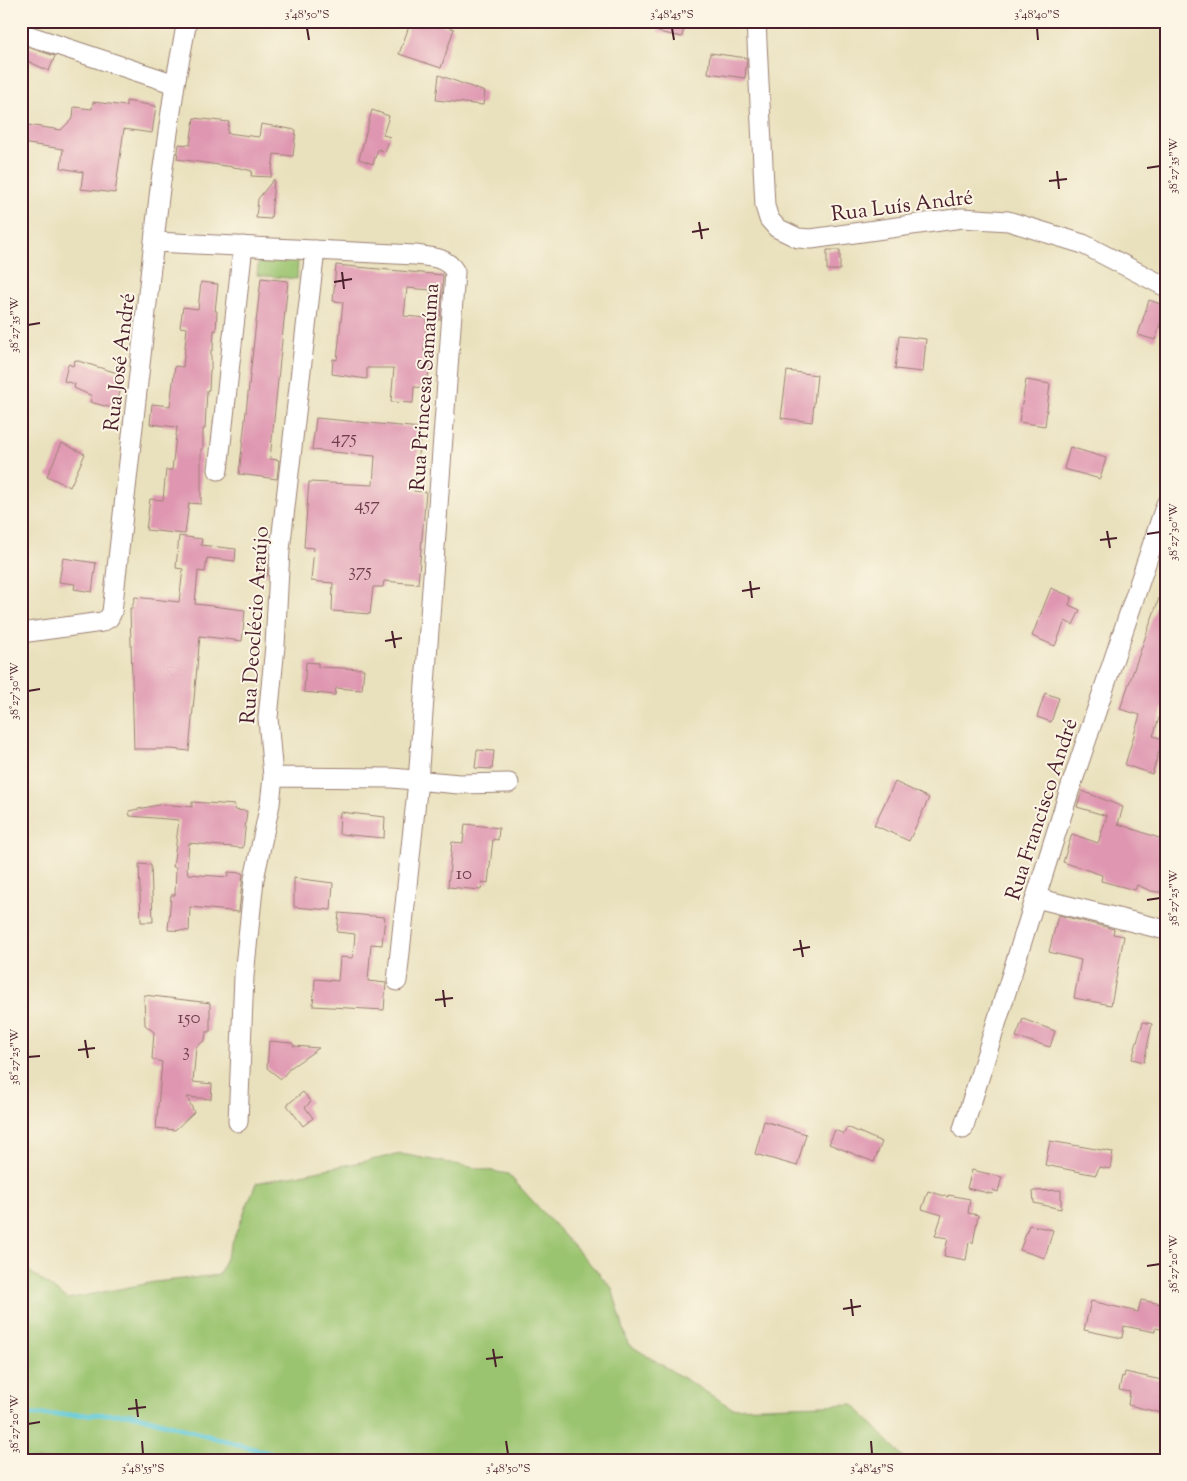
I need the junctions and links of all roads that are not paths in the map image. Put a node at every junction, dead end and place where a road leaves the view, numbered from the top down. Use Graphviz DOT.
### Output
graph roads {
  1 [pos="187,21"];
  2 [pos="756,21"];
  3 [pos="21,33"];
  4 [pos="175,84"];
  5 [pos="155,242"];
  6 [pos="243,246"];
  7 [pos="315,250"];
  8 [pos="1166,287"];
  9 [pos="218,470"];
  10 [pos="1166,504"];
  11 [pos="21,633"];
  12 [pos="273,777"];
  13 [pos="418,781"];
  14 [pos="509,783"];
  15 [pos="1036,898"];
  16 [pos="1166,930"];
  17 [pos="397,981"];
  18 [pos="238,1122"];
  19 [pos="963,1129"];
  1 -- 4 [label="street, Rua José André"];
  2 -- 8 [label="street, Rua Luís André"];
  3 -- 4 [label="street"];
  4 -- 5 [label="street, Rua José André"];
  5 -- 6 [label="street, Rua Princesa Samaúma"];
  5 -- 11 [label="street, Rua José André"];
  6 -- 7 [label="street, Rua Princesa Samaúma"];
  6 -- 9 [label="street"];
  7 -- 12 [label="street, Rua Deoclécio Araújo"];
  7 -- 13 [label="street, Rua Princesa Samaúma"];
  10 -- 15 [label="street, Rua Francisco André"];
  12 -- 13 [label="street"];
  12 -- 18 [label="street, Rua Deoclécio Araújo"];
  13 -- 14 [label="street"];
  13 -- 17 [label="street"];
  15 -- 16 [label="street"];
  15 -- 19 [label="street, Rua Francisco André"];
}
